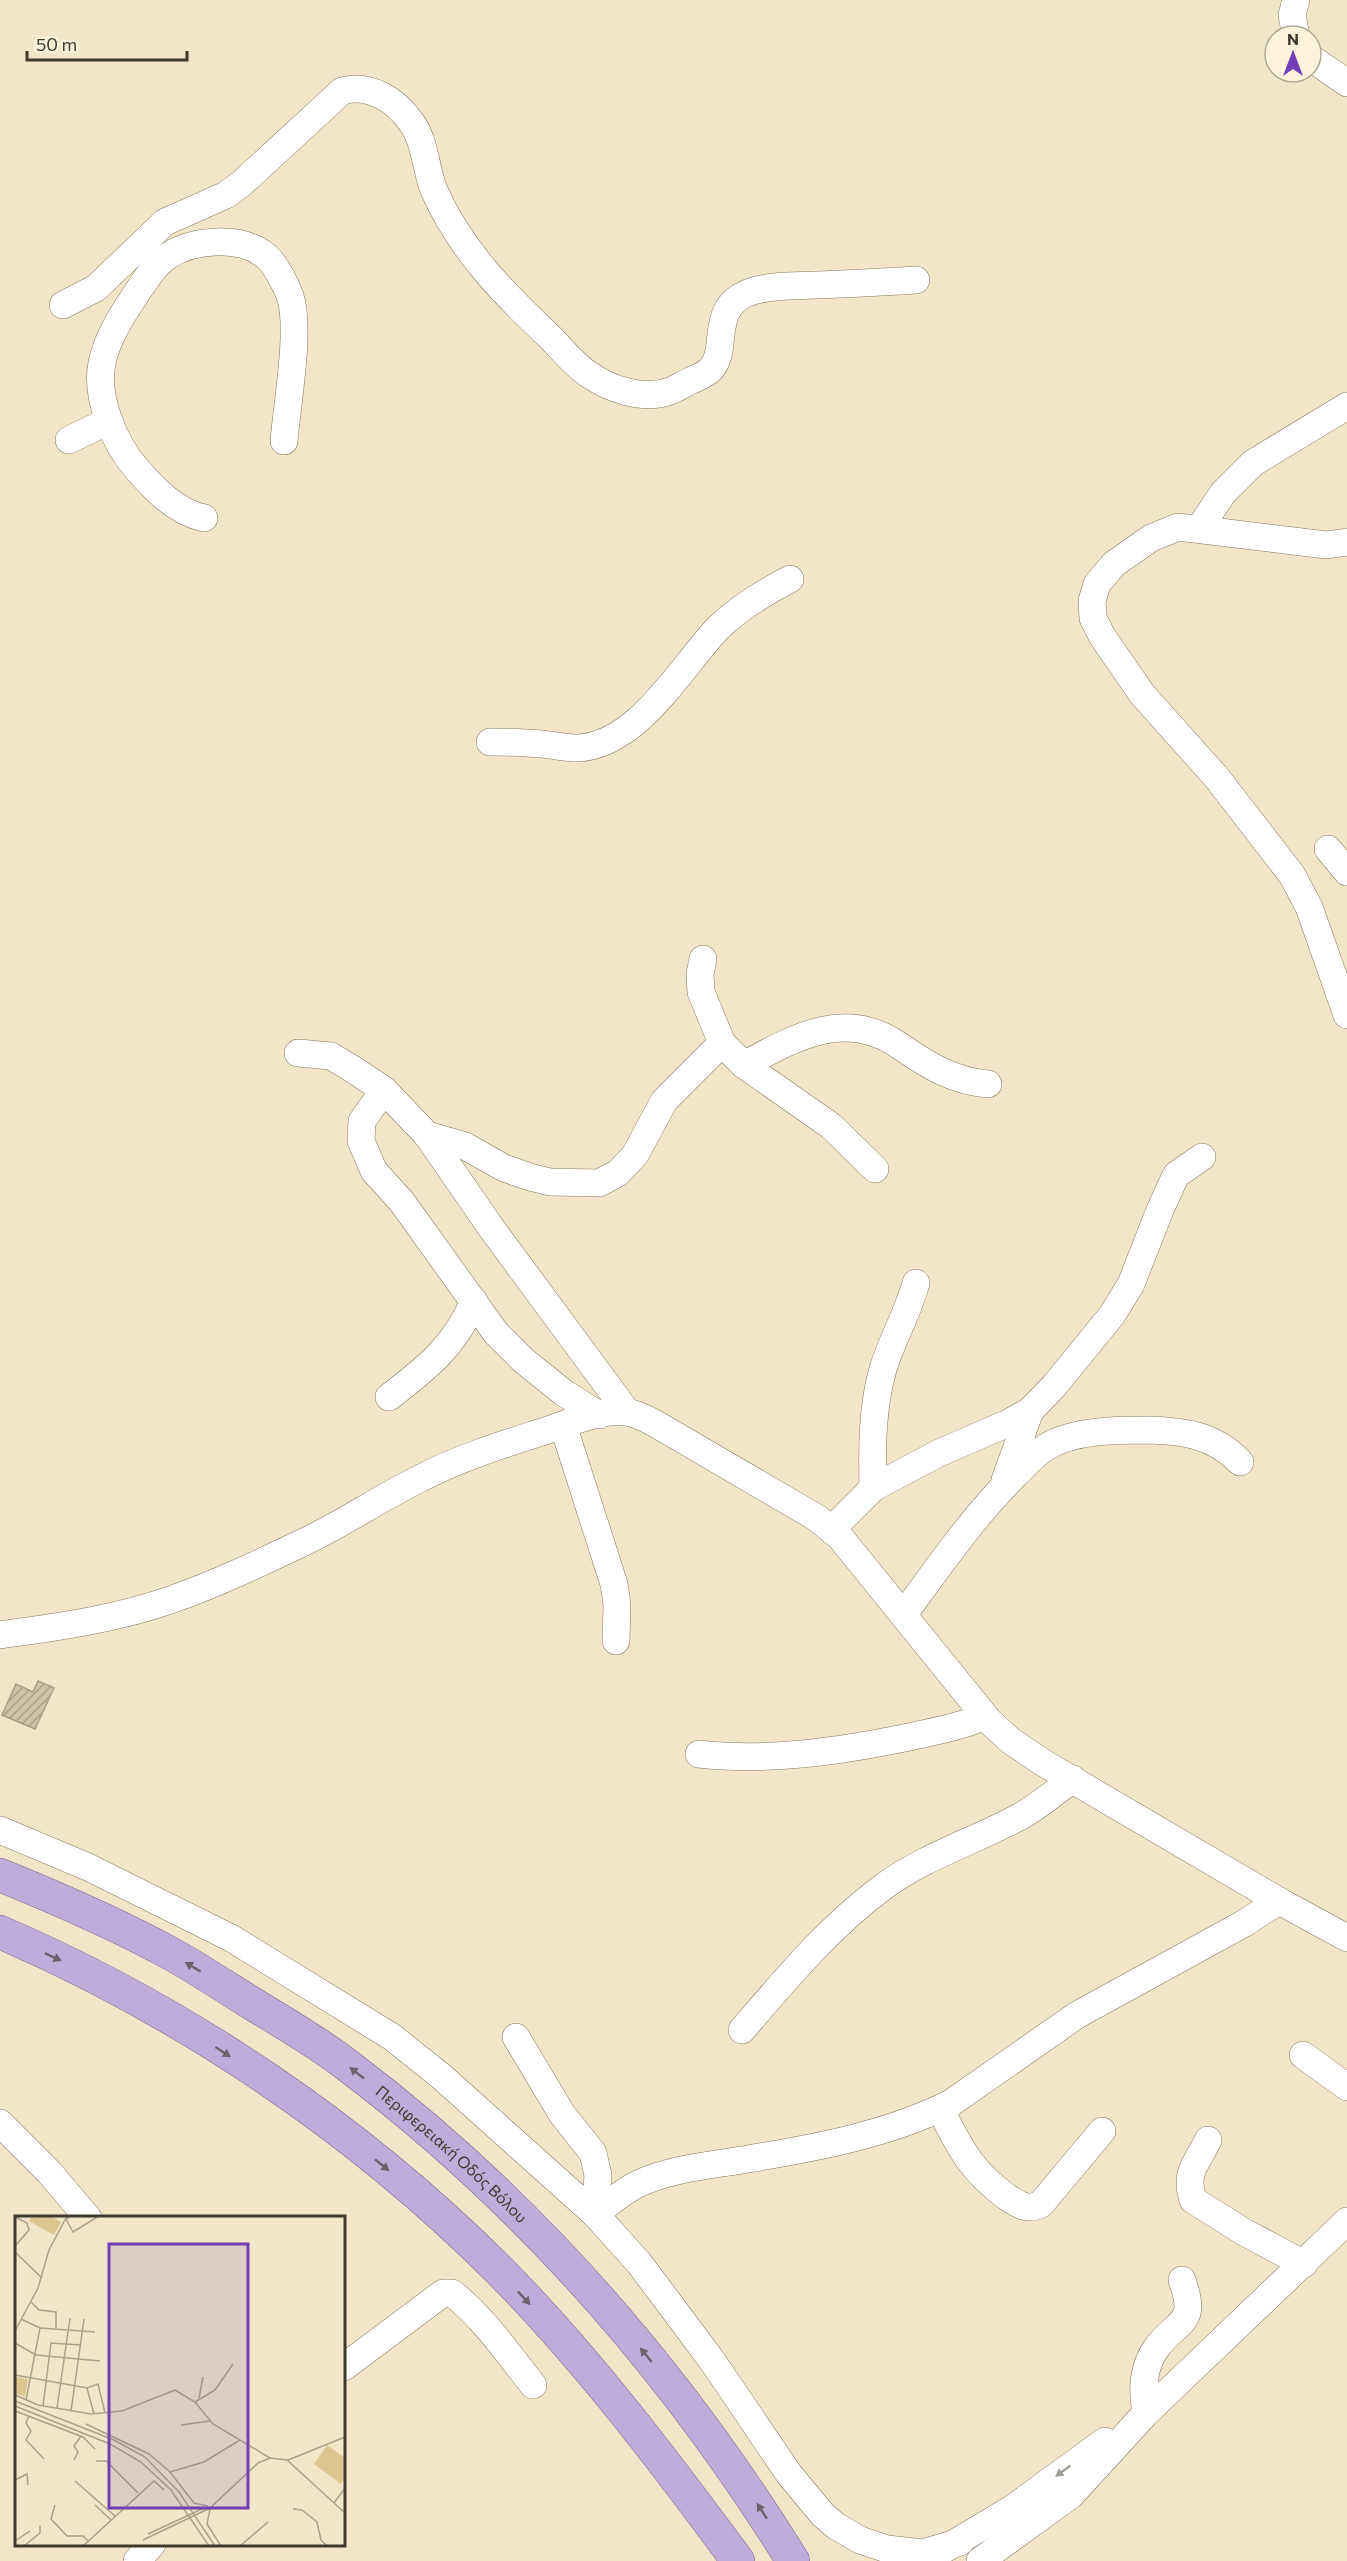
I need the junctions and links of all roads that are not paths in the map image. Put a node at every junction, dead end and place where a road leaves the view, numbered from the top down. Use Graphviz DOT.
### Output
graph roads {
  1 [pos="1296,0"];
  2 [pos="1294,24"];
  3 [pos="1323,66"];
  4 [pos="1347,83"];
  5 [pos="916,280"];
  6 [pos="63,305"];
  7 [pos="1347,406"];
  8 [pos="108,421"];
  9 [pos="69,440"];
  10 [pos="284,441"];
  11 [pos="204,518"];
  12 [pos="1199,529"];
  13 [pos="1347,542"];
  14 [pos="790,579"];
  15 [pos="490,742"];
  16 [pos="1328,849"];
  17 [pos="1347,872"];
  18 [pos="703,959"];
  19 [pos="1347,1015"];
  20 [pos="722,1043"];
  21 [pos="298,1053"];
  22 [pos="744,1065"];
  23 [pos="988,1084"];
  24 [pos="384,1090"];
  25 [pos="427,1135"];
  26 [pos="1202,1157"];
  27 [pos="875,1169"];
  28 [pos="916,1283"];
  29 [pos="474,1301"];
  30 [pos="389,1397"];
  31 [pos="1030,1410"];
  32 [pos="627,1412"];
  33 [pos="599,1416"];
  34 [pos="563,1425"];
  35 [pos="1240,1462"];
  36 [pos="873,1488"];
  37 [pos="1003,1488"];
  38 [pos="832,1529"];
  39 [pos="904,1614"];
  40 [pos="0,1635"];
  41 [pos="616,1641"];
  42 [pos="984,1716"];
  43 [pos="699,1754"];
  44 [pos="1073,1779"];
  45 [pos="0,1830"];
  46 [pos="0,1875"];
  47 [pos="1279,1901"];
  48 [pos="0,1932"];
  49 [pos="1347,1938"];
  50 [pos="742,2030"];
  51 [pos="516,2037"];
  52 [pos="1303,2055"];
  53 [pos="1347,2087"];
  54 [pos="940,2109"];
  55 [pos="0,2123"];
  56 [pos="1102,2131"];
  57 [pos="1208,2140"];
  58 [pos="595,2214"];
  59 [pos="87,2216"];
  60 [pos="1347,2221"];
  61 [pos="1337,2248"];
  62 [pos="1304,2264"];
  63 [pos="1182,2280"];
  64 [pos="345,2366"];
  65 [pos="533,2385"];
  66 [pos="1146,2413"];
  67 [pos="668,2468"];
  68 [pos="960,2542"];
  69 [pos="150,2546"];
  70 [pos="136,2561"];
  71 [pos="711,2561"];
  72 [pos="738,2561"];
  73 [pos="793,2561"];
  74 [pos="921,2561"];
  75 [pos="981,2561"];
  1 -- 2 [label="street"];
  3 -- 4 [label="street"];
  5 -- 6 [label="street"];
  7 -- 12 [label="street"];
  8 -- 9 [label="street"];
  8 -- 10 [label="street"];
  8 -- 11 [label="street"];
  12 -- 13 [label="street"];
  12 -- 19 [label="street"];
  14 -- 15 [label="street"];
  16 -- 17 [label="street"];
  18 -- 20 [label="street"];
  20 -- 22 [label="street"];
  20 -- 25 [label="street"];
  21 -- 24 [label="street"];
  22 -- 23 [label="street"];
  22 -- 27 [label="street"];
  24 -- 25 [label="street"];
  24 -- 29 [label="street"];
  25 -- 32 [label="street"];
  26 -- 31 [label="street"];
  28 -- 36 [label="street"];
  29 -- 30 [label="street"];
  29 -- 33 [label="street"];
  31 -- 36 [label="street"];
  31 -- 37 [label="street"];
  32 -- 33 [label="street"];
  32 -- 38 [label="street"];
  33 -- 34 [label="street"];
  34 -- 40 [label="street"];
  34 -- 41 [label="street"];
  35 -- 37 [label="street"];
  36 -- 38 [label="street"];
  37 -- 39 [label="street"];
  38 -- 39 [label="street"];
  39 -- 42 [label="street"];
  42 -- 43 [label="street"];
  42 -- 44 [label="street"];
  44 -- 47 [label="street"];
  44 -- 50 [label="street"];
  45 -- 58 [label="street"];
  73 -- 46 [label="main road, Περιφερειακή Οδός Βόλου, one-way"];
  47 -- 49 [label="street"];
  47 -- 54 [label="street"];
  48 -- 67 [label="main road, one-way"];
  51 -- 58 [label="street"];
  52 -- 53 [label="street"];
  54 -- 56 [label="street"];
  54 -- 58 [label="street"];
  55 -- 59 [label="street"];
  57 -- 62 [label="street"];
  58 -- 68 [label="street"];
  60 -- 61 [label="street"];
  61 -- 62 [label="street"];
  62 -- 66 [label="street"];
  63 -- 66 [label="street"];
  64 -- 65 [label="street"];
  66 -- 68 [label="street, one-way"];
  66 -- 75 [label="street"];
  67 -- 71 [label="main road"];
  67 -- 72 [label="main road"];
  68 -- 74 [label="street"];
  69 -- 70 [label="street"];
}
